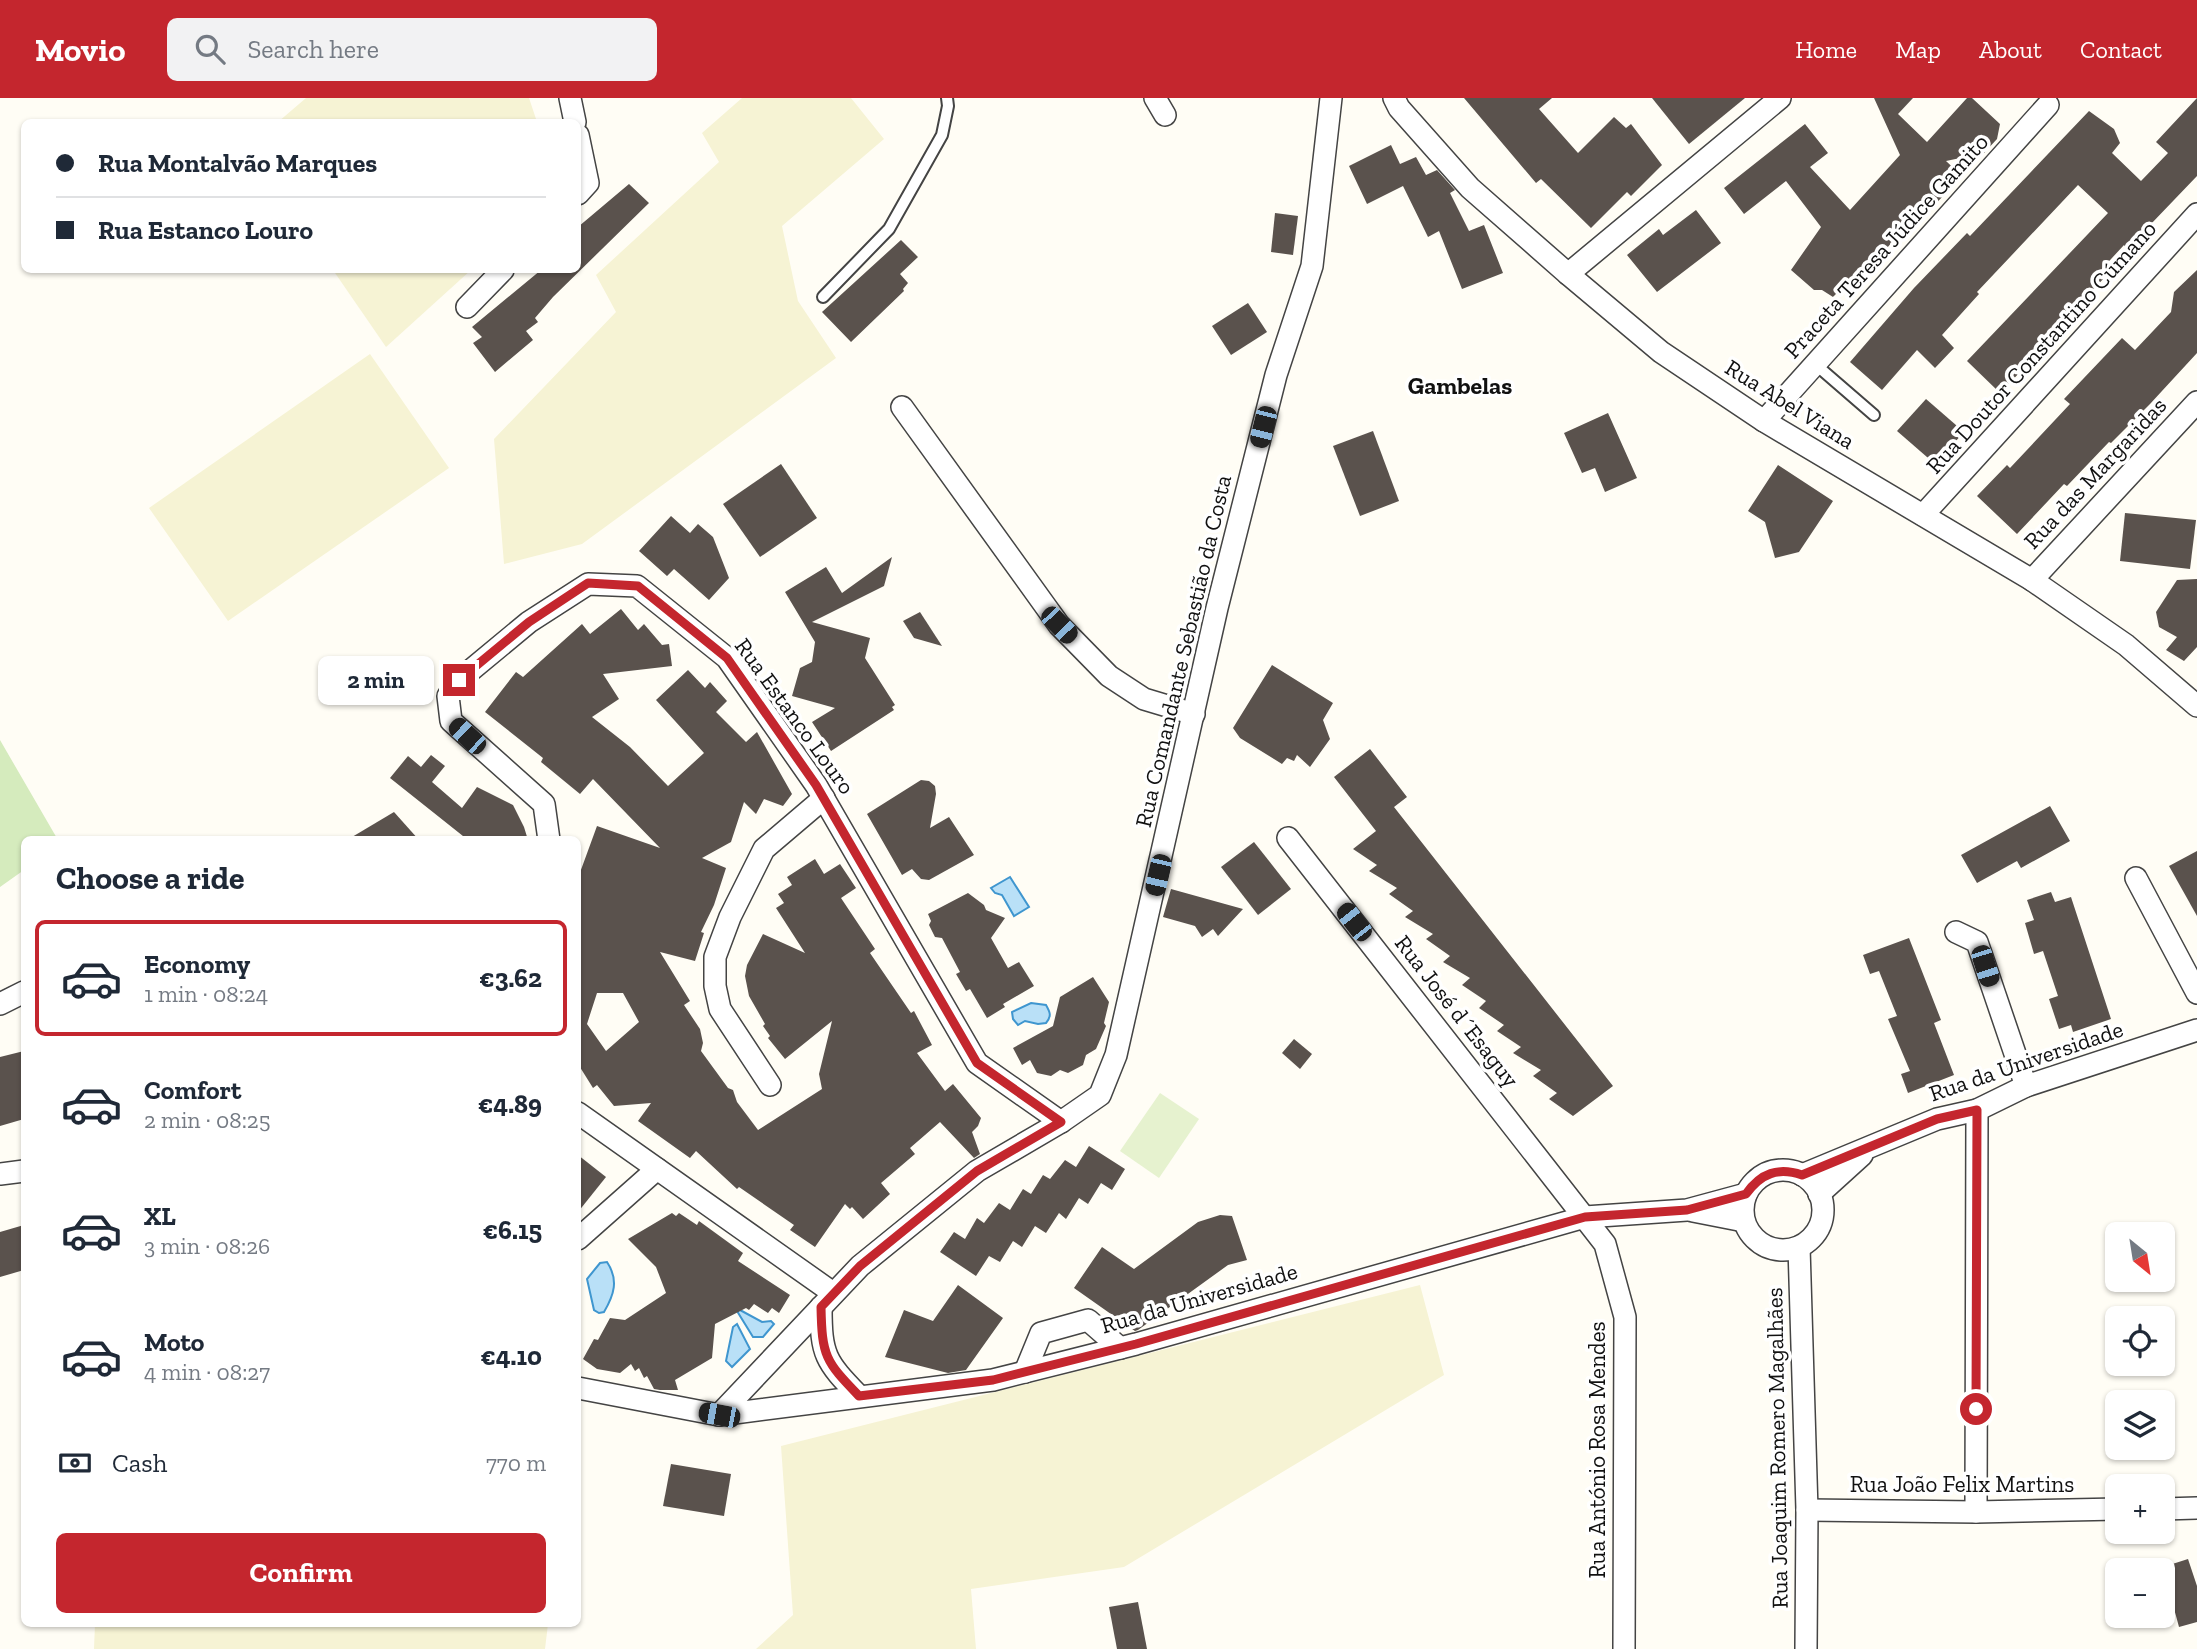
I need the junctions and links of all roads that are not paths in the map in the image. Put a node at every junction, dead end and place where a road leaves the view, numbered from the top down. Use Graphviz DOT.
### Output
graph roads {
  1 [pos="570,98"];
  2 [pos="947,98"];
  3 [pos="1331,98"];
  4 [pos="1394,98"];
  5 [pos="1780,98"];
  6 [pos="2048,105"];
  7 [pos="574,119"];
  8 [pos="581,149"];
  9 [pos="581,191"];
  10 [pos="2197,214"];
  11 [pos="500,273"];
  12 [pos="1568,274"];
  13 [pos="823,297"];
  14 [pos="467,307"];
  15 [pos="1815,364"];
  16 [pos="2197,402"];
  17 [pos="902,407"];
  18 [pos="1874,415"];
  19 [pos="1764,421"];
  20 [pos="1923,515"];
  21 [pos="2032,580"];
  22 [pos="2197,706"];
  23 [pos="1194,714"];
  24 [pos="824,797"];
  25 [pos="548,836"];
  26 [pos="1289,838"];
  27 [pos="2136,878"];
  28 [pos="1956,932"];
  29 [pos="2197,993"];
  30 [pos="21,994"];
  31 [pos="0,1004"];
  32 [pos="2197,1030"];
  33 [pos="770,1085"];
  34 [pos="2026,1086"];
  35 [pos="1977,1110"];
  36 [pos="581,1115"];
  37 [pos="1061,1122"];
  38 [pos="1874,1144"];
  39 [pos="657,1169"];
  40 [pos="21,1171"];
  41 [pos="0,1174"];
  42 [pos="1802,1175"];
  43 [pos="1746,1194"];
  44 [pos="1819,1195"];
  45 [pos="1687,1210"];
  46 [pos="1585,1217"];
  47 [pos="1744,1221"];
  48 [pos="581,1236"];
  49 [pos="1799,1247"];
  50 [pos="827,1300"];
  51 [pos="1120,1348"];
  52 [pos="1025,1372"];
  53 [pos="581,1389"];
  54 [pos="859,1396"];
  55 [pos="719,1415"];
  56 [pos="2197,1508"];
  57 [pos="2105,1509"];
  58 [pos="2175,1509"];
  59 [pos="1807,1510"];
  60 [pos="1976,1512"];
  61 [pos="1624,1649"];
  62 [pos="1806,1649"];
  1 -- 7 [label="street"];
  2 -- 13 [label="lane"];
  3 -- 23 [label="street, Rua Comandante Sebastião da Costa"];
  4 -- 12 [label="street, Rua Abel Viana"];
  5 -- 12 [label="street"];
  6 -- 15 [label="street, Praceta Teresa Júdice Gamito"];
  8 -- 9 [label="street"];
  10 -- 20 [label="street, Rua Doutor Constantino Cúmano"];
  11 -- 14 [label="street"];
  12 -- 19 [label="street, Rua Abel Viana"];
  15 -- 18 [label="lane"];
  15 -- 19 [label="street, Praceta Teresa Júdice Gamito"];
  16 -- 21 [label="street, Rua das Margaridas"];
  17 -- 23 [label="street"];
  19 -- 20 [label="street, Rua Abel Viana"];
  20 -- 21 [label="street, Rua Abel Viana"];
  21 -- 22 [label="street, Rua Abel Viana"];
  23 -- 37 [label="street, Rua Comandante Sebastião da Costa"];
  24 -- 25 [label="street, Rua Estanco Louro"];
  24 -- 33 [label="street"];
  24 -- 37 [label="street, Rua Estanco Louro"];
  26 -- 46 [label="street, Rua José d´Esaguy"];
  27 -- 29 [label="street"];
  28 -- 34 [label="street"];
  30 -- 31 [label="street"];
  32 -- 34 [label="street, Rua da Universidade"];
  34 -- 35 [label="street, Rua da Universidade"];
  35 -- 38 [label="street, Rua da Universidade"];
  35 -- 60 [label="street"];
  36 -- 39 [label="street"];
  37 -- 50 [label="street, Rua Comandante Sebastião da Costa"];
  38 -- 42 [label="street, Rua da Universidade"];
  38 -- 44 [label="street, Rua da Universidade"];
  39 -- 48 [label="street"];
  39 -- 50 [label="street"];
  40 -- 41 [label="street"];
  42 -- 43 [label="street, Rua da Universidade"];
  42 -- 44 [label="street"];
  43 -- 45 [label="street, Rua da Universidade"];
  43 -- 47 [label="street"];
  44 -- 49 [label="street"];
  45 -- 46 [label="street, Rua da Universidade"];
  45 -- 47 [label="street, Rua da Universidade"];
  46 -- 51 [label="street, Rua da Universidade"];
  46 -- 61 [label="street, Rua António Rosa Mendes"];
  47 -- 49 [label="street"];
  49 -- 59 [label="street, Rua Joaquim Romero Magalhães"];
  50 -- 54 [label="street"];
  50 -- 55 [label="street, Rua Comandante Sebastião da Costa"];
  51 -- 52 [label="street, Rua da Universidade"];
  51 -- 52 [label="street"];
  52 -- 54 [label="street, Rua da Universidade"];
  53 -- 55 [label="street, Rua da Universidade"];
  54 -- 55 [label="street, Rua da Universidade"];
  56 -- 58 [label="street"];
  57 -- 60 [label="street, Rua João Felix Martins"];
  59 -- 60 [label="street, Rua João Felix Martins"];
  59 -- 62 [label="street, Rua Joaquim Romero Magalhães"];
}
